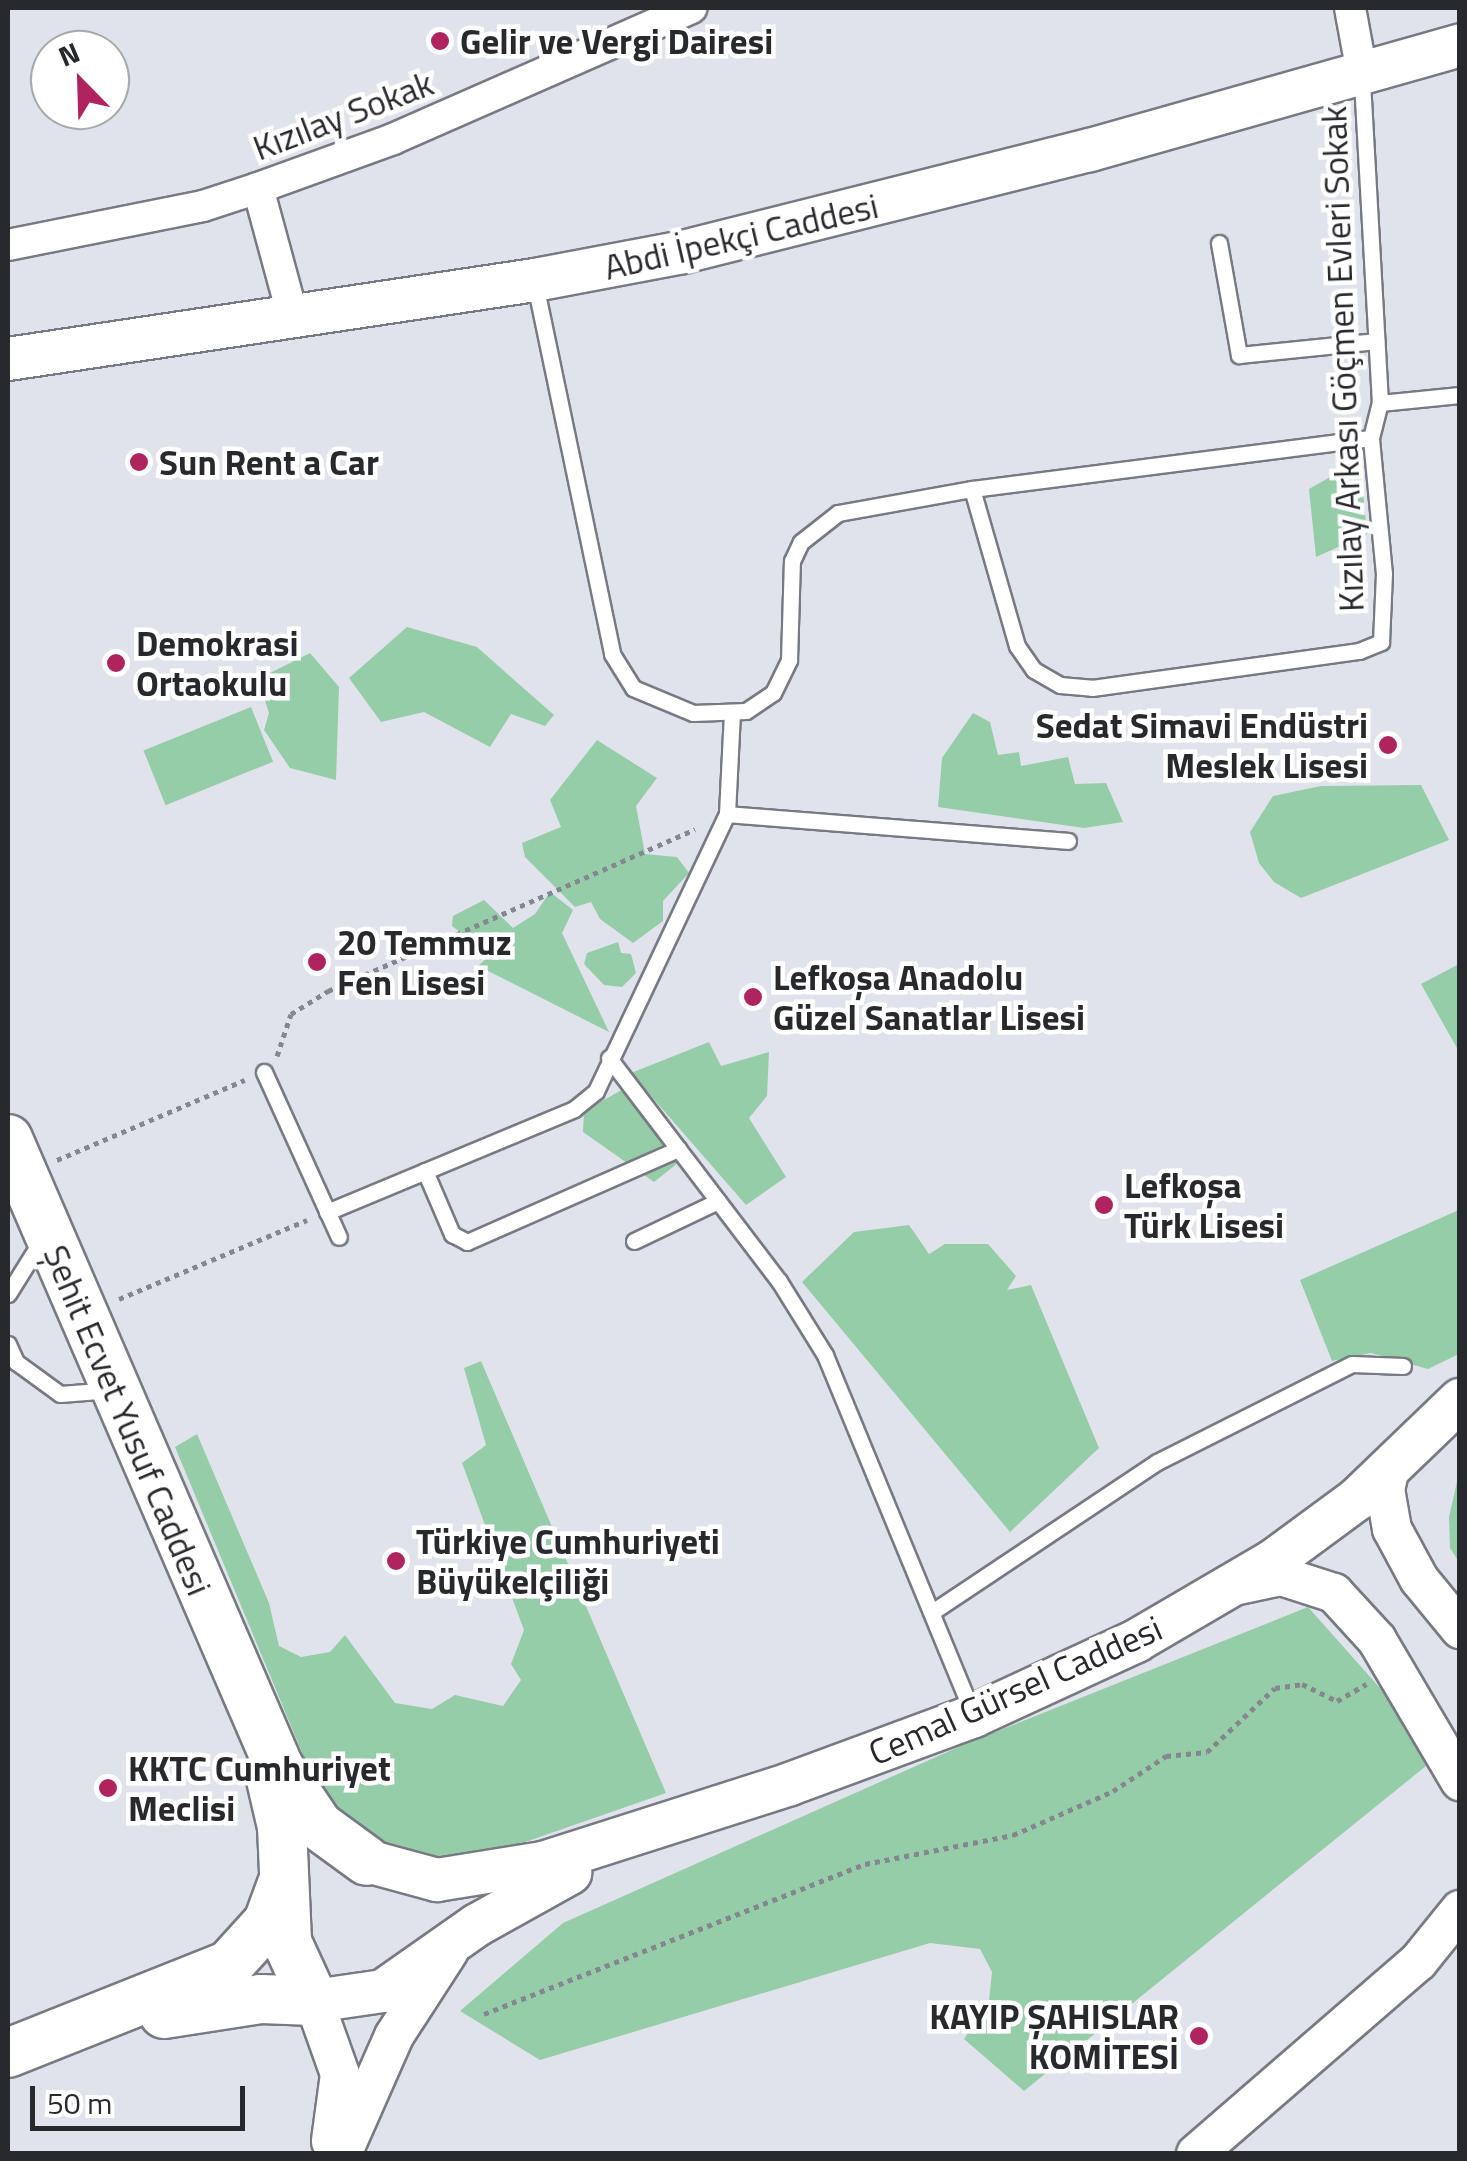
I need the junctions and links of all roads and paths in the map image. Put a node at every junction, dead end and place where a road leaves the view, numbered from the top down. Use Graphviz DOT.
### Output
graph roads {
  1 [pos="691,8"];
  2 [pos="1350,8"];
  3 [pos="1460,45"];
  4 [pos="1362,72"];
  5 [pos="258,188"];
  6 [pos="1220,243"];
  7 [pos="8,245"];
  8 [pos="534,280"];
  9 [pos="293,317"];
  10 [pos="1376,341"];
  11 [pos="8,358"];
  12 [pos="1460,395"];
  13 [pos="1380,404"];
  14 [pos="1371,438"];
  15 [pos="972,489"];
  16 [pos="732,713"];
  17 [pos="727,814"];
  18 [pos="1068,841"];
  19 [pos="608,1058"];
  20 [pos="264,1072"];
  21 [pos="678,1149"];
  22 [pos="15,1157"];
  23 [pos="425,1171"];
  24 [pos="718,1201"];
  25 [pos="326,1212"];
  26 [pos="47,1232"];
  27 [pos="339,1237"];
  28 [pos="634,1241"];
  29 [pos="8,1294"];
  30 [pos="84,1314"];
  31 [pos="8,1344"];
  32 [pos="1402,1366"];
  33 [pos="116,1390"];
  34 [pos="1460,1400"];
  35 [pos="1390,1468"];
  36 [pos="1232,1587"];
  37 [pos="932,1612"];
  38 [pos="1460,1629"];
  39 [pos="1372,1680"];
  40 [pos="247,1700"];
  41 [pos="974,1716"];
  42 [pos="1460,1781"];
  43 [pos="684,1820"];
  44 [pos="367,1861"];
  45 [pos="282,1884"];
  46 [pos="1460,1910"];
  47 [pos="453,1945"];
  48 [pos="1460,1945"];
  49 [pos="1418,1962"];
  50 [pos="314,2001"];
  51 [pos="484,2014"];
  52 [pos="58,2036"];
  53 [pos="8,2054"];
  54 [pos="328,2154"];
  55 [pos="342,2154"];
  56 [pos="1196,2154"];
  1 -- 5 [label="street, Kızılay Sokak"];
  2 -- 4 [label="street"];
  3 -- 4 [label="main road, Abdi İpekçi Caddesi"];
  4 -- 8 [label="main road, Abdi İpekçi Caddesi"];
  4 -- 10 [label="lane, Kızılay Arkası Göçmen Evleri Sokak"];
  5 -- 7 [label="street, Kızılay Sokak"];
  5 -- 9 [label="street"];
  6 -- 10 [label="lane"];
  8 -- 9 [label="main road, Abdi İpekçi Caddesi"];
  8 -- 16 [label="lane"];
  9 -- 11 [label="main road, Abdi İpekçi Caddesi"];
  10 -- 13 [label="lane, Kızılay Arkası Göçmen Evleri Sokak"];
  12 -- 13 [label="lane"];
  13 -- 14 [label="lane, Kızılay Arkası Göçmen Evleri Sokak"];
  14 -- 15 [label="lane"];
  14 -- 15 [label="lane, Kızılay Arkası Göçmen Evleri Sokak"];
  15 -- 16 [label="lane"];
  16 -- 17 [label="lane"];
  17 -- 18 [label="lane"];
  17 -- 19 [label="lane"];
  17 -- 20 [label="path"];
  19 -- 21 [label="lane"];
  19 -- 23 [label="lane"];
  20 -- 22 [label="path"];
  20 -- 25 [label="lane"];
  21 -- 23 [label="lane"];
  21 -- 24 [label="lane"];
  22 -- 26 [label="main road, Şehit Ecvet Yusuf Caddesi"];
  23 -- 25 [label="lane"];
  24 -- 28 [label="lane"];
  24 -- 37 [label="lane"];
  25 -- 27 [label="lane"];
  25 -- 30 [label="path"];
  26 -- 29 [label="lane"];
  26 -- 30 [label="main road, Şehit Ecvet Yusuf Caddesi"];
  30 -- 33 [label="main road, Şehit Ecvet Yusuf Caddesi"];
  31 -- 33 [label="lane"];
  32 -- 37 [label="lane"];
  33 -- 40 [label="main road, Şehit Ecvet Yusuf Caddesi"];
  34 -- 35 [label="main road, Cemal Gürsel Caddesi"];
  35 -- 36 [label="main road, Cemal Gürsel Caddesi"];
  35 -- 38 [label="street"];
  36 -- 41 [label="main road, Cemal Gürsel Caddesi"];
  36 -- 42 [label="street"];
  37 -- 41 [label="lane"];
  39 -- 51 [label="path"];
  40 -- 44 [label="main road, Şehit Ecvet Yusuf Caddesi"];
  40 -- 45 [label="main road, Şehit Ecvet Yusuf Caddesi"];
  41 -- 43 [label="main road, Cemal Gürsel Caddesi"];
  43 -- 44 [label="main road, Cemal Gürsel Caddesi"];
  43 -- 47 [label="main road, Cemal Gürsel Caddesi"];
  45 -- 50 [label="main road, Şehit Ecvet Yusuf Caddesi"];
  45 -- 52 [label="main road"];
  46 -- 49 [label="street"];
  47 -- 50 [label="main road, Cemal Gürsel Caddesi"];
  47 -- 55 [label="street"];
  48 -- 49 [label="street"];
  49 -- 56 [label="street"];
  50 -- 52 [label="main road"];
  50 -- 54 [label="street"];
  52 -- 53 [label="main road"];
}
